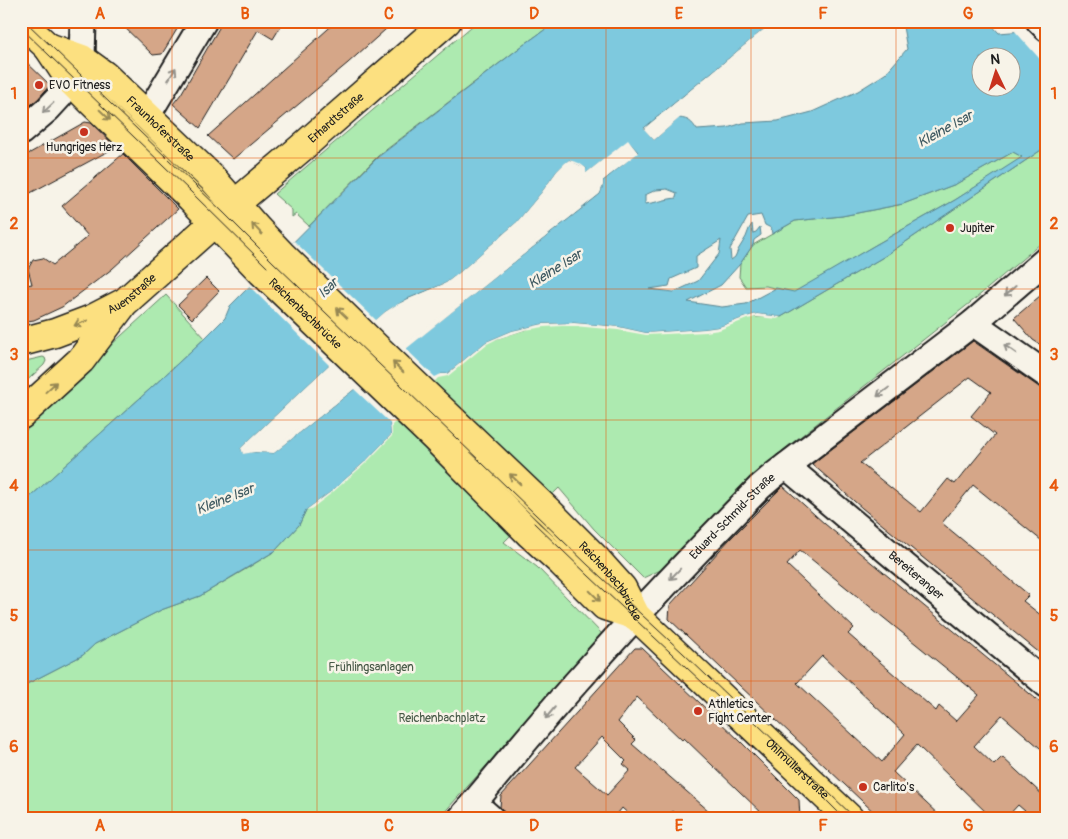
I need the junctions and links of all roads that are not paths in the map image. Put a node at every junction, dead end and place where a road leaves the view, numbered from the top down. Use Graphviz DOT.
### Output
graph roads {
  1 [pos="83,21"];
  2 [pos="204,21"];
  3 [pos="447,21"];
  4 [pos="1039,21"];
  5 [pos="21,22"];
  6 [pos="1047,30"];
  7 [pos="76,70"];
  8 [pos="147,116"];
  9 [pos="21,132"];
  10 [pos="224,213"];
  11 [pos="1047,259"];
  12 [pos="125,302"];
  13 [pos="973,323"];
  14 [pos="21,342"];
  15 [pos="1047,375"];
  16 [pos="21,415"];
  17 [pos="786,466"];
  18 [pos="636,616"];
  19 [pos="1047,685"];
  20 [pos="475,813"];
  21 [pos="838,814"];
  1 -- 7 [label="street"];
  8 -- 2 [label="street, one-way"];
  3 -- 10 [label="main road, Erhardtstraße"];
  4 -- 6 [label="street"];
  5 -- 7 [label="main road, Fraunhoferstraße"];
  7 -- 8 [label="main road, Fraunhoferstraße"];
  7 -- 9 [label="street, one-way"];
  7 -- 10 [label="main road, Fraunhoferstraße, one-way"];
  8 -- 10 [label="main road, Fraunhoferstraße"];
  10 -- 12 [label="main road, Auenstraße"];
  18 -- 10 [label="main road, Reichenbachbrücke, one-way"];
  10 -- 18 [label="main road, Reichenbachbrücke, one-way"];
  11 -- 13 [label="street, Eduard-Schmid-Straße, one-way"];
  12 -- 14 [label="main road, Auenstraße, one-way"];
  16 -- 12 [label="main road, one-way"];
  15 -- 13 [label="street, one-way"];
  13 -- 17 [label="street, Eduard-Schmid-Straße, one-way"];
  17 -- 18 [label="street, Eduard-Schmid-Straße, one-way"];
  17 -- 19 [label="street, Bereiteranger"];
  18 -- 20 [label="street, Eduard-Schmid-Straße, one-way"];
  18 -- 21 [label="main road, Ohlmüllerstraße"];
}
